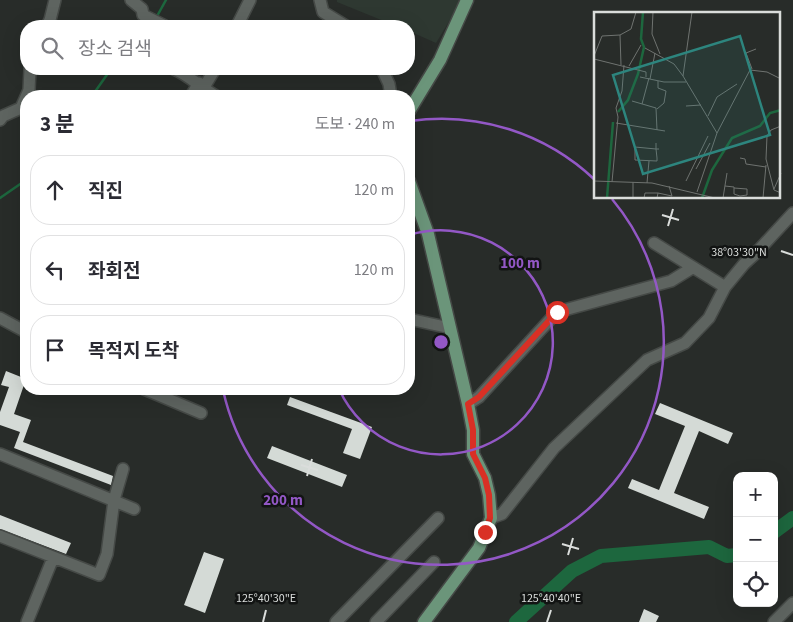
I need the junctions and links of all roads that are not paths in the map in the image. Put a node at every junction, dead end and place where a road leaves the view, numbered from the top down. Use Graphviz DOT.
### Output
graph roads {
  1 [pos="55,0"];
  2 [pos="130,0"];
  3 [pos="250,0"];
  4 [pos="320,0"];
  5 [pos="467,0"];
  6 [pos="50,20"];
  7 [pos="153,20"];
  8 [pos="240,20"];
  9 [pos="336,20"];
  10 [pos="30,75"];
  11 [pos="186,75"];
  12 [pos="210,75"];
  13 [pos="385,75"];
  14 [pos="201,86"];
  15 [pos="29,90"];
  16 [pos="197,90"];
  17 [pos="207,90"];
  18 [pos="390,90"];
  19 [pos="415,101"];
  20 [pos="20,108"];
  21 [pos="0,120"];
  22 [pos="415,198"];
  23 [pos="793,213"];
  24 [pos="654,243"];
  25 [pos="692,268"];
  26 [pos="725,288"];
  27 [pos="0,318"];
  28 [pos="415,320"];
  29 [pos="450,328"];
  30 [pos="20,329"];
  31 [pos="164,395"];
  32 [pos="468,404"];
  33 [pos="201,413"];
  34 [pos="0,454"];
  35 [pos="123,469"];
  36 [pos="114,500"];
  37 [pos="134,509"];
  38 [pos="438,518"];
  39 [pos="490,518"];
  40 [pos="0,536"];
  41 [pos="53,558"];
  42 [pos="434,562"];
  43 [pos="793,603"];
  44 [pos="27,622"];
  45 [pos="336,622"];
  46 [pos="376,622"];
  47 [pos="424,622"];
  48 [pos="774,622"];
  1 -- 6 [label="street"];
  2 -- 7 [label="street"];
  3 -- 8 [label="street"];
  4 -- 9 [label="street"];
  5 -- 19 [label="main road"];
  10 -- 15 [label="street"];
  11 -- 14 [label="street"];
  12 -- 14 [label="street"];
  13 -- 18 [label="street"];
  14 -- 16 [label="street"];
  14 -- 17 [label="street"];
  20 -- 21 [label="street"];
  22 -- 29 [label="main road"];
  23 -- 26 [label="street"];
  24 -- 25 [label="street"];
  25 -- 26 [label="street"];
  25 -- 32 [label="street"];
  26 -- 39 [label="street"];
  27 -- 30 [label="street"];
  28 -- 29 [label="street"];
  29 -- 32 [label="main road"];
  31 -- 33 [label="street"];
  32 -- 39 [label="main road"];
  34 -- 36 [label="street"];
  35 -- 36 [label="street"];
  36 -- 37 [label="street"];
  36 -- 41 [label="street"];
  38 -- 45 [label="street"];
  39 -- 47 [label="main road"];
  40 -- 41 [label="street"];
  41 -- 44 [label="street"];
  42 -- 46 [label="street"];
  43 -- 48 [label="street"];
}
